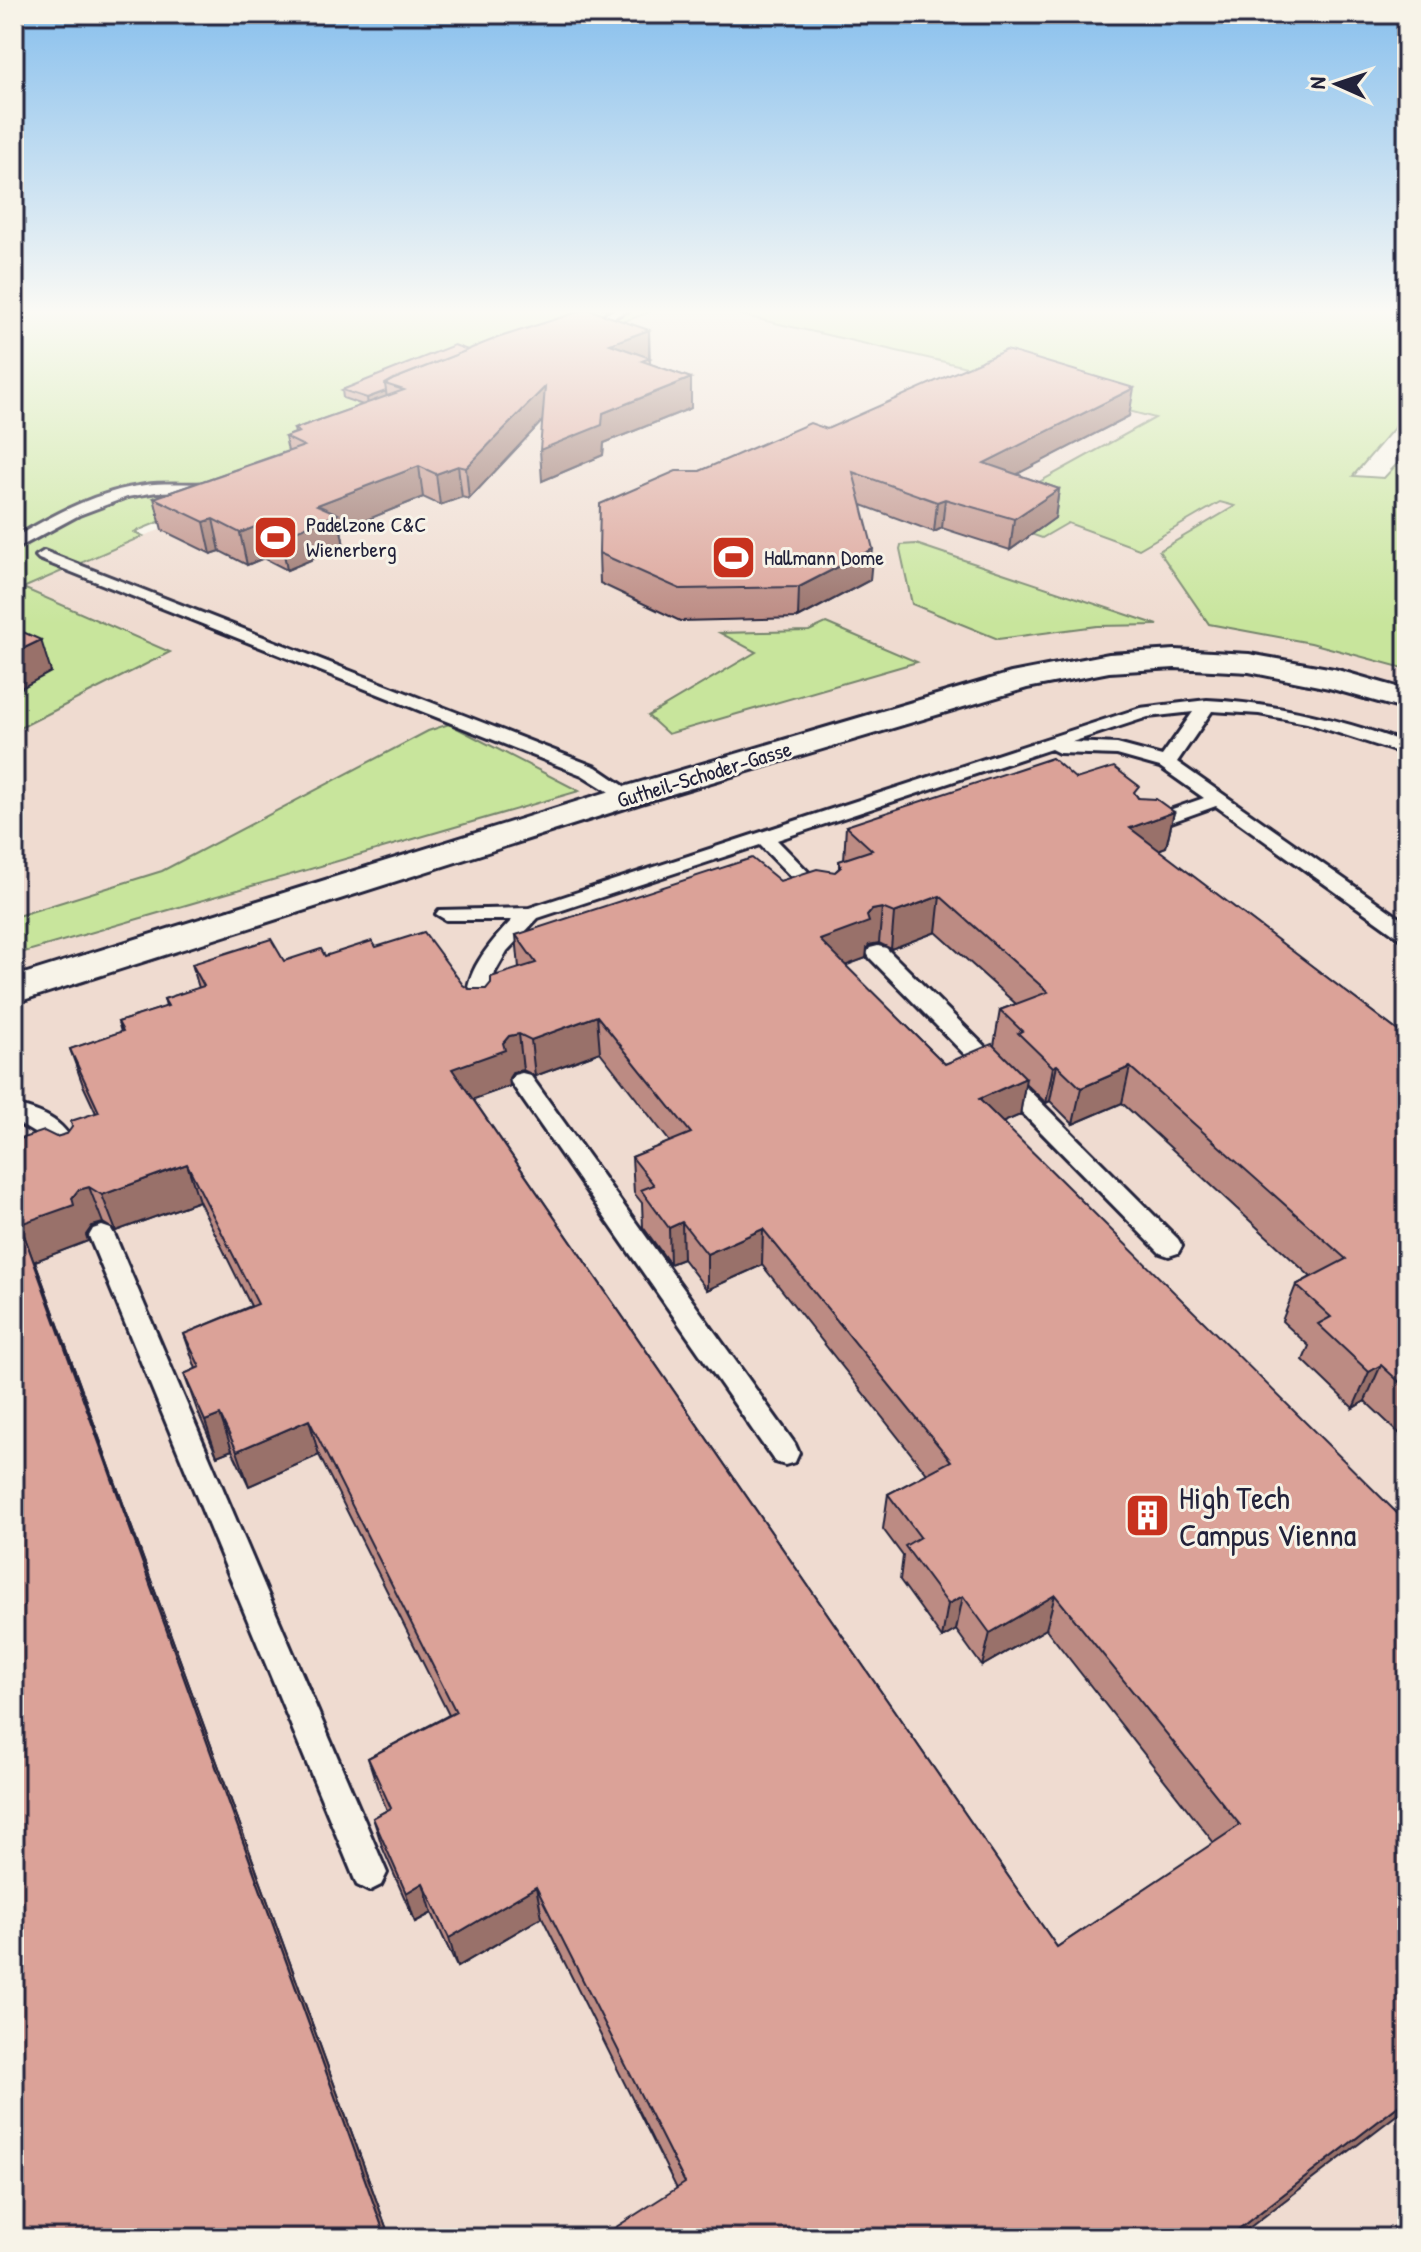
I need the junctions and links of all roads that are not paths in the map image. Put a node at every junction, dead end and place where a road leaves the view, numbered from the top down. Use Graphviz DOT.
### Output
graph roads {
  1 [pos="225,485"];
  2 [pos="14,545"];
  3 [pos="44,556"];
  4 [pos="1407,700"];
  5 [pos="1207,705"];
  6 [pos="1047,746"];
  7 [pos="1407,749"];
  8 [pos="1167,763"];
  9 [pos="629,796"];
  10 [pos="1216,800"];
  11 [pos="1140,827"];
  12 [pos="762,836"];
  13 [pos="826,900"];
  14 [pos="446,914"];
  15 [pos="531,914"];
  16 [pos="1407,933"];
  17 [pos="878,953"];
  18 [pos="14,990"];
  19 [pos="482,1017"];
  20 [pos="522,1081"];
  21 [pos="14,1113"];
  22 [pos="71,1162"];
  23 [pos="102,1236"];
  24 [pos="1169,1246"];
  25 [pos="785,1453"];
  26 [pos="369,1873"];
  1 -- 2 [label="lane"];
  3 -- 9 [label="lane"];
  4 -- 9 [label="street, Gutheil-Schoder-Gasse"];
  5 -- 6 [label="lane"];
  5 -- 7 [label="lane"];
  5 -- 8 [label="lane"];
  6 -- 8 [label="lane"];
  6 -- 12 [label="lane"];
  8 -- 10 [label="lane"];
  9 -- 18 [label="street, Gutheil-Schoder-Gasse"];
  10 -- 11 [label="lane"];
  10 -- 16 [label="lane"];
  12 -- 13 [label="lane"];
  12 -- 15 [label="lane"];
  14 -- 15 [label="lane"];
  15 -- 19 [label="lane"];
  17 -- 24 [label="lane"];
  20 -- 25 [label="lane"];
  21 -- 22 [label="lane"];
  23 -- 26 [label="lane"];
}
